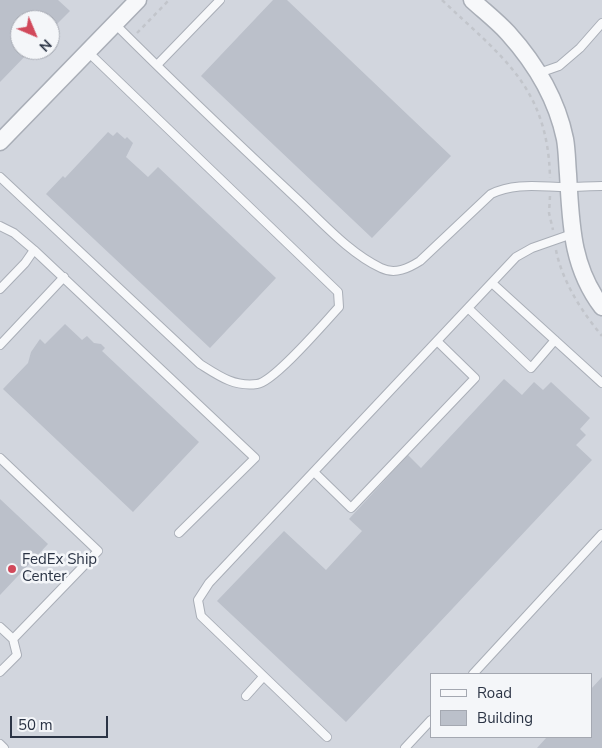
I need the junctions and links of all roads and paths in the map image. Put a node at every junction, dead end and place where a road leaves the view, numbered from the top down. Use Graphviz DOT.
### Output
graph roads {
  1 [pos="138,0"];
  2 [pos="168,0"];
  3 [pos="220,0"];
  4 [pos="442,0"];
  5 [pos="472,0"];
  6 [pos="602,23"];
  7 [pos="115,24"];
  8 [pos="130,39"];
  9 [pos="87,52"];
  10 [pos="157,65"];
  11 [pos="539,73"];
  12 [pos="0,142"];
  13 [pos="0,177"];
  14 [pos="550,186"];
  15 [pos="602,186"];
  16 [pos="568,187"];
  17 [pos="0,226"];
  18 [pos="572,234"];
  19 [pos="555,240"];
  20 [pos="34,250"];
  21 [pos="64,277"];
  22 [pos="492,283"];
  23 [pos="0,289"];
  24 [pos="602,307"];
  25 [pos="468,308"];
  26 [pos="602,336"];
  27 [pos="555,340"];
  28 [pos="437,341"];
  29 [pos="0,345"];
  30 [pos="602,383"];
  31 [pos="0,458"];
  32 [pos="314,472"];
  33 [pos="179,533"];
  34 [pos="602,534"];
  35 [pos="0,627"];
  36 [pos="13,639"];
  37 [pos="0,672"];
  38 [pos="474,673"];
  39 [pos="263,677"];
  40 [pos="246,696"];
  41 [pos="430,721"];
  42 [pos="327,737"];
  43 [pos="0,744"];
  44 [pos="4,748"];
  45 [pos="405,748"];
  1 -- 7 [label="street"];
  2 -- 8 [label="path"];
  3 -- 10 [label="lane"];
  4 -- 14 [label="path"];
  5 -- 11 [label="street"];
  6 -- 11 [label="lane"];
  7 -- 8 [label="lane"];
  7 -- 9 [label="street"];
  8 -- 10 [label="lane"];
  9 -- 12 [label="street"];
  9 -- 13 [label="lane"];
  10 -- 14 [label="lane"];
  11 -- 16 [label="street"];
  14 -- 16 [label="lane"];
  14 -- 19 [label="path"];
  15 -- 16 [label="lane"];
  16 -- 18 [label="street"];
  17 -- 20 [label="lane"];
  18 -- 19 [label="lane"];
  18 -- 24 [label="street"];
  19 -- 22 [label="lane"];
  19 -- 26 [label="path"];
  20 -- 21 [label="lane"];
  20 -- 23 [label="lane"];
  21 -- 29 [label="lane"];
  21 -- 33 [label="lane"];
  22 -- 25 [label="lane"];
  22 -- 27 [label="lane"];
  25 -- 27 [label="lane"];
  25 -- 28 [label="lane"];
  27 -- 30 [label="lane"];
  28 -- 32 [label="lane"];
  28 -- 32 [label="lane"];
  31 -- 36 [label="lane"];
  32 -- 39 [label="lane"];
  34 -- 38 [label="lane"];
  35 -- 36 [label="lane"];
  36 -- 37 [label="lane"];
  39 -- 40 [label="lane"];
  39 -- 42 [label="lane"];
  41 -- 45 [label="lane"];
  43 -- 44 [label="lane"];
}
